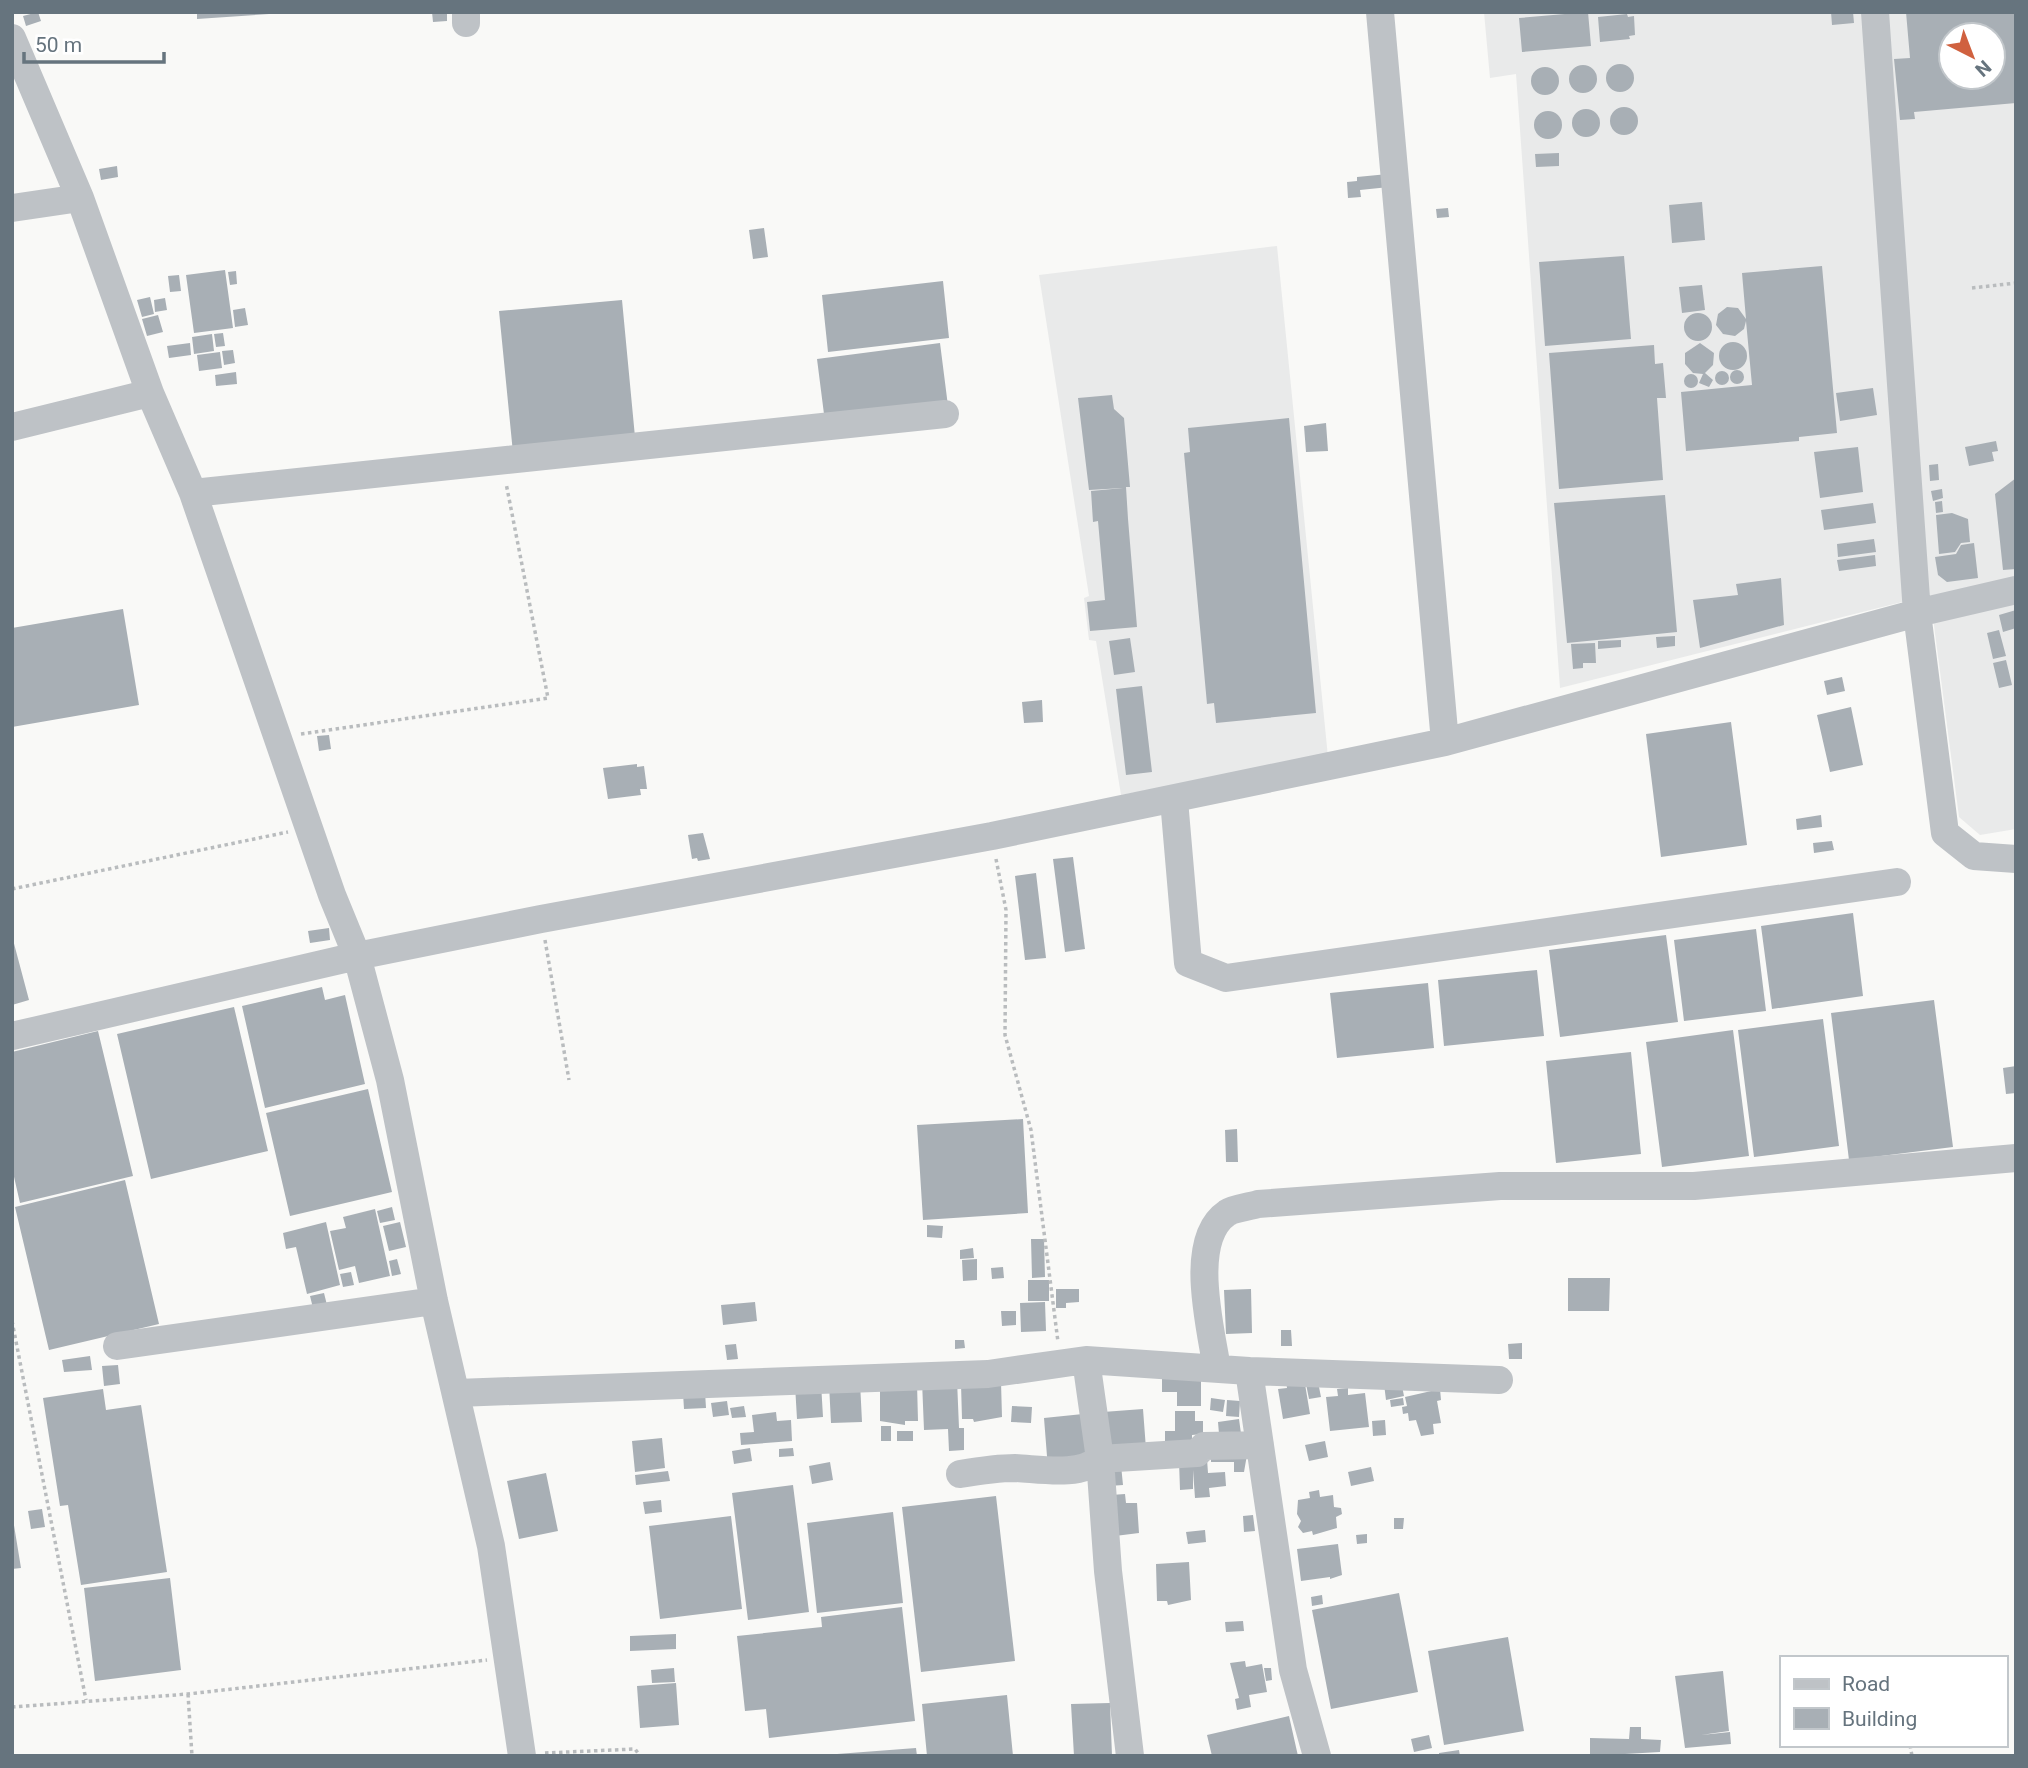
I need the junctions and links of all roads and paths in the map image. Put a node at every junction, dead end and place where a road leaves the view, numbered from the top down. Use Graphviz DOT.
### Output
graph roads {
  1 [pos="1380,12"];
  2 [pos="1875,12"];
  3 [pos="12,37"];
  4 [pos="80,198"];
  5 [pos="12,208"];
  6 [pos="2016,284"];
  7 [pos="1972,288"];
  8 [pos="150,393"];
  9 [pos="945,414"];
  10 [pos="12,427"];
  11 [pos="501,459"];
  12 [pos="193,493"];
  13 [pos="2016,590"];
  14 [pos="1917,613"];
  15 [pos="278,737"];
  16 [pos="1445,742"];
  17 [pos="1174,800"];
  18 [pos="311,827"];
  19 [pos="992,836"];
  20 [pos="2016,859"];
  21 [pos="1898,882"];
  22 [pos="12,889"];
  23 [pos="541,919"];
  24 [pos="357,956"];
  25 [pos="12,1036"];
  26 [pos="569,1080"];
  27 [pos="2016,1158"];
  28 [pos="434,1301"];
  29 [pos="12,1321"];
  30 [pos="117,1346"];
  31 [pos="1073,1361"];
  32 [pos="1217,1368"];
  33 [pos="1249,1371"];
  34 [pos="1499,1380"];
  35 [pos="457,1393"];
  36 [pos="1259,1445"];
  37 [pos="1100,1459"];
  38 [pos="960,1474"];
  39 [pos="507,1657"];
  40 [pos="188,1694"];
  41 [pos="86,1700"];
  42 [pos="12,1707"];
  43 [pos="522,1755"];
  44 [pos="192,1756"];
  45 [pos="640,1756"];
  46 [pos="1130,1756"];
  47 [pos="1317,1756"];
  1 -- 16 [label="street"];
  2 -- 14 [label="street"];
  3 -- 4 [label="street"];
  4 -- 5 [label="street"];
  4 -- 8 [label="street"];
  6 -- 7 [label="path"];
  8 -- 10 [label="street"];
  8 -- 12 [label="street"];
  9 -- 11 [label="street"];
  11 -- 12 [label="street"];
  11 -- 15 [label="path"];
  12 -- 15 [label="street"];
  13 -- 14 [label="street"];
  14 -- 16 [label="street"];
  14 -- 20 [label="street"];
  15 -- 18 [label="street"];
  16 -- 17 [label="street"];
  17 -- 19 [label="street"];
  17 -- 21 [label="street"];
  18 -- 22 [label="path"];
  18 -- 24 [label="street"];
  19 -- 23 [label="street"];
  19 -- 31 [label="path"];
  23 -- 24 [label="street"];
  23 -- 26 [label="path"];
  24 -- 25 [label="street"];
  24 -- 28 [label="street"];
  27 -- 32 [label="street"];
  28 -- 30 [label="street"];
  28 -- 35 [label="street"];
  29 -- 41 [label="path"];
  31 -- 32 [label="street"];
  31 -- 35 [label="street"];
  31 -- 37 [label="street"];
  32 -- 33 [label="street"];
  33 -- 34 [label="street"];
  33 -- 36 [label="street"];
  35 -- 39 [label="street"];
  36 -- 37 [label="street"];
  36 -- 47 [label="street"];
  37 -- 38 [label="street"];
  37 -- 46 [label="street"];
  39 -- 40 [label="path"];
  39 -- 43 [label="street"];
  40 -- 41 [label="path"];
  40 -- 44 [label="path"];
  41 -- 42 [label="path"];
  43 -- 45 [label="path"];
}
